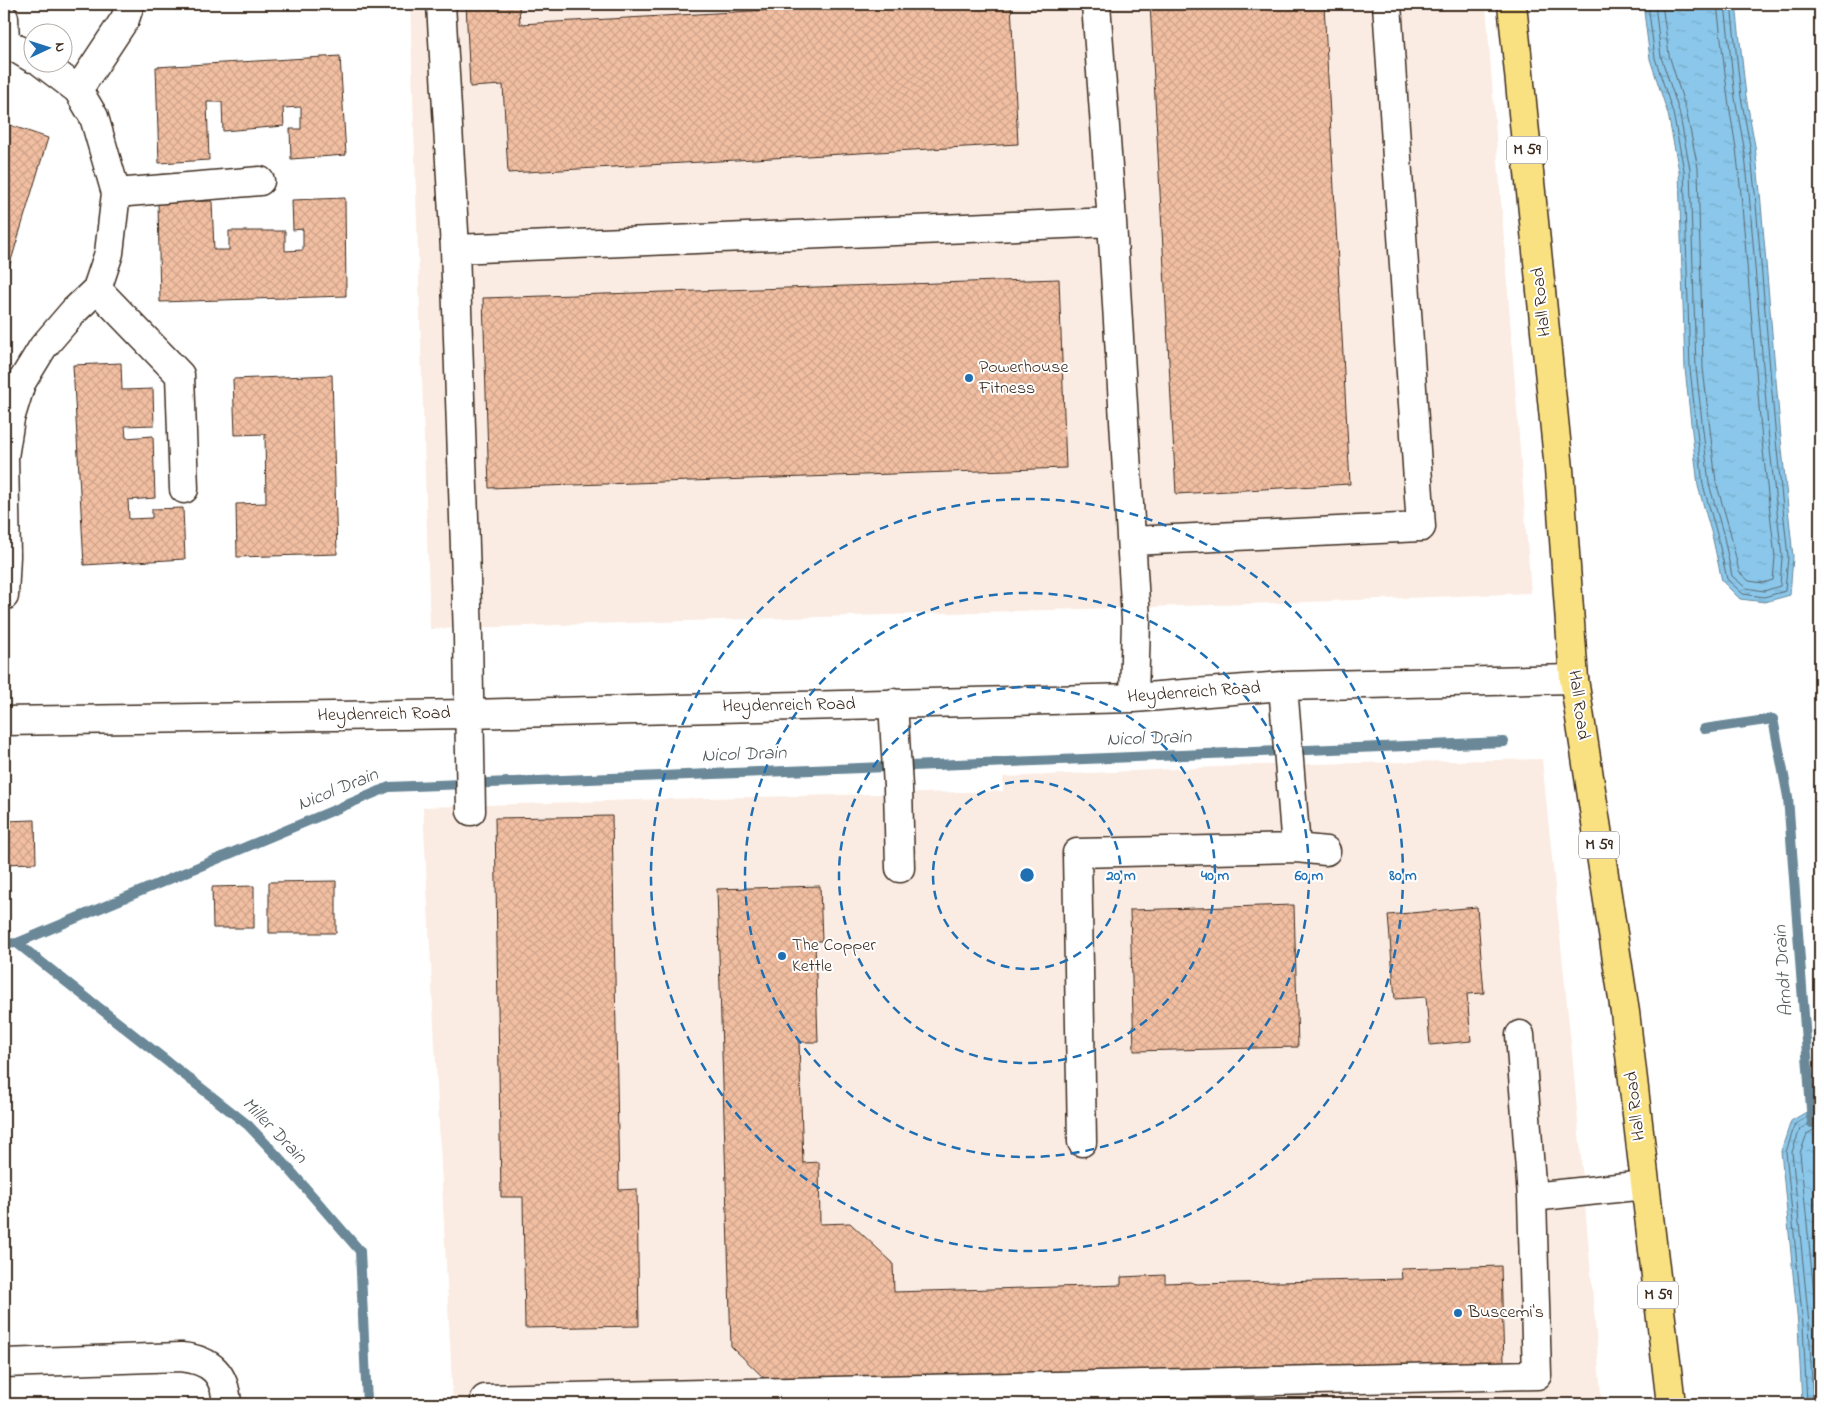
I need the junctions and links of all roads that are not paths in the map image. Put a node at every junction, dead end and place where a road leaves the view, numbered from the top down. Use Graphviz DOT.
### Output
graph roads {
  1 [pos="130,4"];
  2 [pos="441,4"];
  3 [pos="1096,4"];
  4 [pos="1388,4"];
  5 [pos="1512,4"];
  6 [pos="4,34"];
  7 [pos="22,49"];
  8 [pos="54,72"];
  9 [pos="78,90"];
  10 [pos="260,181"];
  11 [pos="116,193"];
  12 [pos="1112,222"];
  13 [pos="455,248"];
  14 [pos="97,289"];
  15 [pos="12,380"];
  16 [pos="184,489"];
  17 [pos="1132,541"];
  18 [pos="4,596"];
  19 [pos="1574,679"];
  20 [pos="1282,686"];
  21 [pos="1134,698"];
  22 [pos="893,703"];
  23 [pos="4,711"];
  24 [pos="469,714"];
  25 [pos="4,721"];
  26 [pos="471,811"];
  27 [pos="1296,848"];
  28 [pos="1326,851"];
  29 [pos="900,868"];
  30 [pos="1520,1035"];
  31 [pos="1082,1142"];
  32 [pos="1645,1186"];
  33 [pos="1532,1197"];
  34 [pos="4,1363"];
  35 [pos="485,1399"];
  36 [pos="227,1404"];
  37 [pos="1671,1404"];
  1 -- 9 [label="street"];
  2 -- 13 [label="street"];
  3 -- 12 [label="street"];
  4 -- 17 [label="street"];
  5 -- 19 [label="highway, Hall Road / M 59"];
  6 -- 7 [label="street"];
  8 -- 9 [label="street"];
  9 -- 11 [label="street"];
  10 -- 11 [label="street"];
  11 -- 14 [label="street"];
  12 -- 13 [label="street"];
  12 -- 17 [label="street"];
  13 -- 24 [label="street"];
  14 -- 15 [label="street"];
  14 -- 16 [label="street"];
  15 -- 18 [label="street"];
  17 -- 21 [label="street"];
  19 -- 20 [label="street, Heydenreich Road"];
  19 -- 32 [label="highway, Hall Road / M 59"];
  20 -- 21 [label="street, Heydenreich Road"];
  20 -- 27 [label="street"];
  21 -- 22 [label="street, Heydenreich Road"];
  22 -- 24 [label="street, Heydenreich Road"];
  22 -- 29 [label="street"];
  23 -- 25 [label="street"];
  24 -- 25 [label="street, Heydenreich Road"];
  24 -- 26 [label="street"];
  27 -- 28 [label="street"];
  27 -- 31 [label="street"];
  30 -- 33 [label="street"];
  32 -- 33 [label="street"];
  32 -- 37 [label="highway, Hall Road / M 59"];
  33 -- 35 [label="street"];
  34 -- 36 [label="street"];
}
